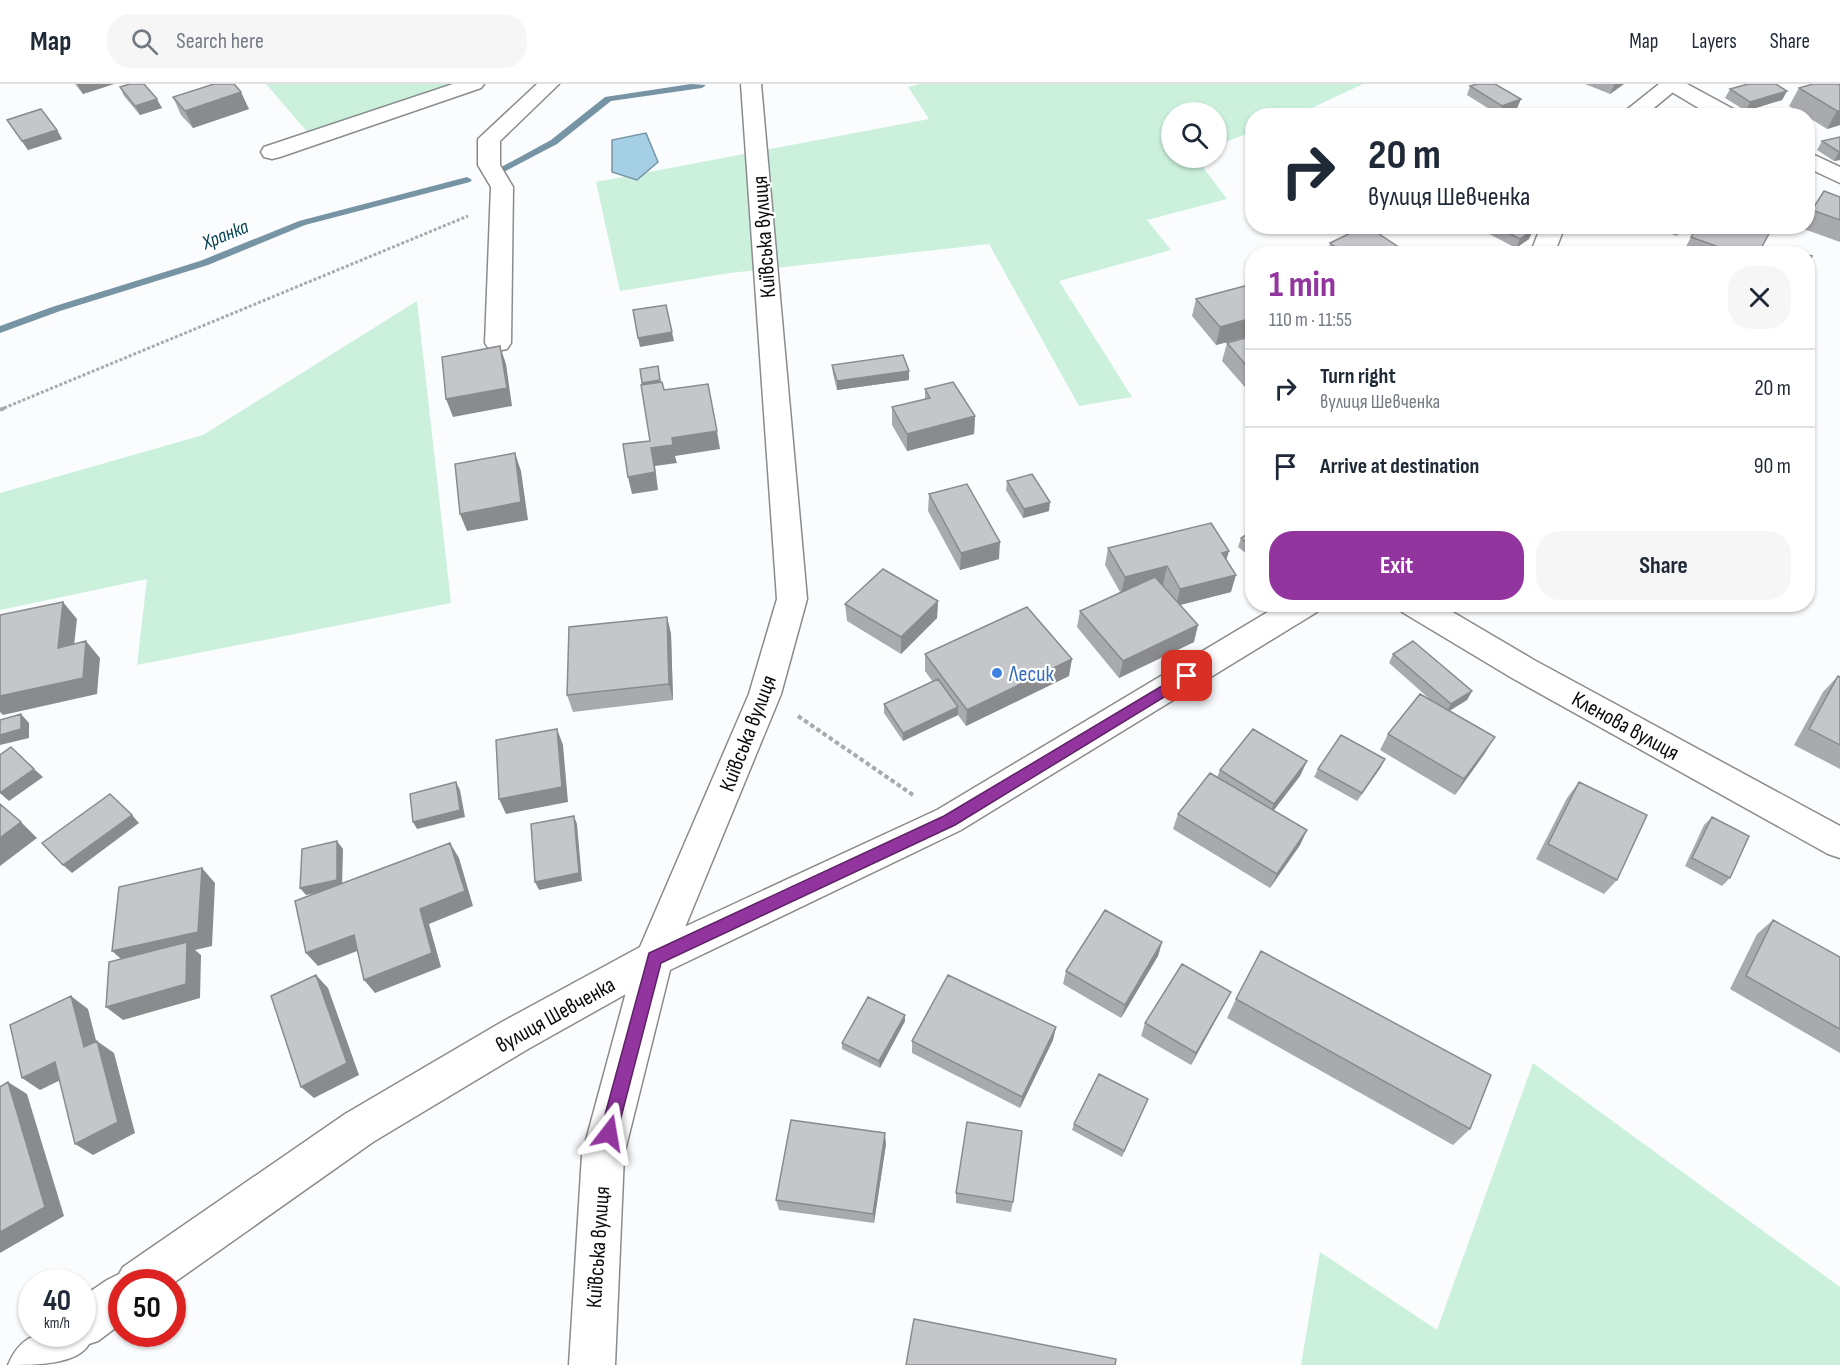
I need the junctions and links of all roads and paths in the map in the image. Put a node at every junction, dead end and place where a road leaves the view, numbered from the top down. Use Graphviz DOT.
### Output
graph roads {
  1 [pos="474,84"];
  2 [pos="549,84"];
  3 [pos="751,84"];
  4 [pos="1672,84"];
  5 [pos="1640,108"];
  6 [pos="1715,108"];
  7 [pos="272,152"];
  8 [pos="1815,163"];
  9 [pos="1840,176"];
  10 [pos="502,195"];
  11 [pos="498,343"];
  12 [pos="0,410"];
  13 [pos="1293,612"];
  14 [pos="1427,612"];
  15 [pos="765,694"];
  16 [pos="950,820"];
  17 [pos="1840,843"];
  18 [pos="654,958"];
  19 [pos="157,1269"];
  20 [pos="54,1347"];
  21 [pos="31,1365"];
  22 [pos="592,1365"];
  1 -- 7 [label="street"];
  2 -- 10 [label="street"];
  3 -- 15 [label="street, Київська вулиця"];
  4 -- 5 [label="street"];
  4 -- 6 [label="street"];
  8 -- 9 [label="street"];
  10 -- 11 [label="street"];
  10 -- 12 [label="path"];
  13 -- 16 [label="street, вулиця Шевченка"];
  14 -- 17 [label="street, Кленова вулиця"];
  15 -- 16 [label="path"];
  15 -- 18 [label="street, Київська вулиця"];
  16 -- 18 [label="street, вулиця Шевченка"];
  18 -- 19 [label="street, вулиця Шевченка"];
  18 -- 22 [label="street, Київська вулиця"];
  20 -- 21 [label="street"];
}
